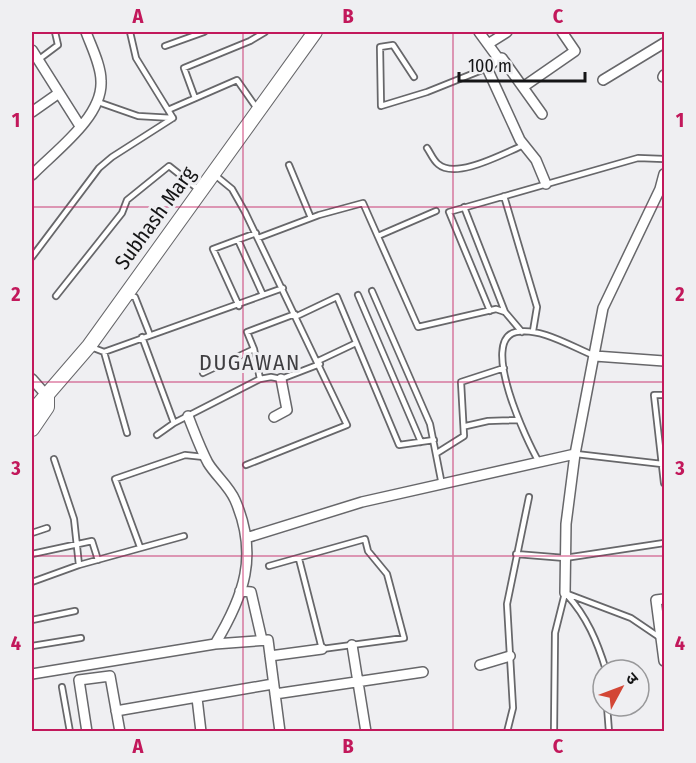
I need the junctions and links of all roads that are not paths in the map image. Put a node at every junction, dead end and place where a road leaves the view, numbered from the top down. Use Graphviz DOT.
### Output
graph roads {
  1 [pos="55,32"];
  2 [pos="86,32"];
  3 [pos="130,32"];
  4 [pos="204,32"];
  5 [pos="249,32"];
  6 [pos="265,32"];
  7 [pos="315,32"];
  8 [pos="479,32"];
  9 [pos="507,32"];
  10 [pos="562,32"];
  11 [pos="251,39"];
  12 [pos="664,43"];
  13 [pos="488,44"];
  14 [pos="165,46"];
  15 [pos="32,50"];
  16 [pos="498,58"];
  17 [pos="38,60"];
  18 [pos="488,68"];
  19 [pos="414,77"];
  20 [pos="603,81"];
  21 [pos="523,87"];
  22 [pos="59,93"];
  23 [pos="195,98"];
  24 [pos="98,102"];
  25 [pos="168,110"];
  26 [pos="258,111"];
  27 [pos="32,112"];
  28 [pos="542,114"];
  29 [pos="173,118"];
  30 [pos="80,126"];
  31 [pos="524,145"];
  32 [pos="427,148"];
  33 [pos="664,159"];
  34 [pos="289,165"];
  35 [pos="213,173"];
  36 [pos="664,174"];
  37 [pos="32,175"];
  38 [pos="546,184"];
  39 [pos="200,191"];
  40 [pos="504,196"];
  41 [pos="464,207"];
  42 [pos="436,211"];
  43 [pos="311,218"];
  44 [pos="256,233"];
  45 [pos="378,236"];
  46 [pos="258,238"];
  47 [pos="238,240"];
  48 [pos="32,257"];
  49 [pos="283,288"];
  50 [pos="372,291"];
  51 [pos="263,295"];
  52 [pos="358,295"];
  53 [pos="56,296"];
  54 [pos="125,296"];
  55 [pos="239,306"];
  56 [pos="490,310"];
  57 [pos="505,312"];
  58 [pos="296,315"];
  59 [pos="533,331"];
  60 [pos="522,332"];
  61 [pos="150,335"];
  62 [pos="142,338"];
  63 [pos="356,343"];
  64 [pos="89,346"];
  65 [pos="254,349"];
  66 [pos="104,352"];
  67 [pos="595,356"];
  68 [pos="664,361"];
  69 [pos="319,363"];
  70 [pos="504,368"];
  71 [pos="203,373"];
  72 [pos="32,379"];
  73 [pos="260,379"];
  74 [pos="281,379"];
  75 [pos="664,395"];
  76 [pos="47,396"];
  77 [pos="32,412"];
  78 [pos="188,416"];
  79 [pos="274,417"];
  80 [pos="518,420"];
  81 [pos="174,423"];
  82 [pos="466,426"];
  83 [pos="32,429"];
  84 [pos="127,433"];
  85 [pos="157,435"];
  86 [pos="434,441"];
  87 [pos="421,442"];
  88 [pos="436,453"];
  89 [pos="575,454"];
  90 [pos="205,457"];
  91 [pos="54,459"];
  92 [pos="538,462"];
  93 [pos="662,464"];
  94 [pos="246,465"];
  95 [pos="664,483"];
  96 [pos="442,485"];
  97 [pos="529,497"];
  98 [pos="47,528"];
  99 [pos="32,533"];
  100 [pos="184,536"];
  101 [pos="246,538"];
  102 [pos="75,543"];
  103 [pos="664,543"];
  104 [pos="140,547"];
  105 [pos="32,554"];
  106 [pos="516,554"];
  107 [pos="566,558"];
  108 [pos="299,559"];
  109 [pos="98,560"];
  110 [pos="78,565"];
  111 [pos="269,566"];
  112 [pos="32,582"];
  113 [pos="240,591"];
  114 [pos="565,593"];
  115 [pos="664,599"];
  116 [pos="75,610"];
  117 [pos="32,620"];
  118 [pos="81,638"];
  119 [pos="661,639"];
  120 [pos="262,640"];
  121 [pos="215,644"];
  122 [pos="352,645"];
  123 [pos="32,646"];
  124 [pos="321,649"];
  125 [pos="270,656"];
  126 [pos="510,656"];
  127 [pos="602,658"];
  128 [pos="664,661"];
  129 [pos="480,665"];
  130 [pos="423,672"];
  131 [pos="32,674"];
  132 [pos="358,682"];
  133 [pos="62,687"];
  134 [pos="274,689"];
  135 [pos="196,698"];
  136 [pos="116,711"];
  137 [pos="70,732"];
  138 [pos="87,732"];
  139 [pos="120,732"];
  140 [pos="201,732"];
  141 [pos="280,732"];
  142 [pos="366,732"];
  143 [pos="507,732"];
  144 [pos="554,732"];
  1 -- 17 [label="lane"];
  2 -- 24 [label="street"];
  3 -- 25 [label="lane"];
  4 -- 14 [label="lane"];
  5 -- 11 [label="lane"];
  6 -- 11 [label="lane"];
  7 -- 26 [label="main road, Subhash Marg"];
  8 -- 13 [label="street"];
  9 -- 13 [label="street"];
  10 -- 21 [label="street"];
  11 -- 23 [label="lane"];
  12 -- 20 [label="street"];
  13 -- 16 [label="street"];
  15 -- 17 [label="street"];
  16 -- 18 [label="street"];
  16 -- 21 [label="street"];
  17 -- 22 [label="street"];
  18 -- 19 [label="lane"];
  18 -- 31 [label="street"];
  21 -- 28 [label="street"];
  22 -- 27 [label="street"];
  22 -- 30 [label="street"];
  23 -- 25 [label="lane"];
  23 -- 26 [label="lane"];
  24 -- 29 [label="lane"];
  24 -- 30 [label="street"];
  25 -- 29 [label="lane"];
  26 -- 35 [label="main road, Subhash Marg"];
  29 -- 48 [label="lane"];
  30 -- 37 [label="street"];
  31 -- 32 [label="lane"];
  31 -- 38 [label="street"];
  33 -- 38 [label="lane"];
  34 -- 43 [label="lane"];
  35 -- 39 [label="main road, Subhash Marg"];
  35 -- 44 [label="lane"];
  36 -- 67 [label="street"];
  38 -- 40 [label="lane"];
  39 -- 53 [label="lane"];
  39 -- 54 [label="main road, Subhash Marg"];
  40 -- 41 [label="lane"];
  40 -- 59 [label="lane"];
  41 -- 56 [label="lane"];
  41 -- 57 [label="lane"];
  42 -- 45 [label="lane"];
  43 -- 45 [label="lane"];
  43 -- 46 [label="lane"];
  44 -- 46 [label="lane"];
  44 -- 47 [label="lane"];
  45 -- 56 [label="lane"];
  46 -- 49 [label="lane"];
  47 -- 51 [label="lane"];
  47 -- 55 [label="lane"];
  49 -- 51 [label="lane"];
  49 -- 58 [label="lane"];
  50 -- 86 [label="lane"];
  51 -- 55 [label="lane"];
  52 -- 87 [label="lane"];
  54 -- 61 [label="lane"];
  54 -- 64 [label="main road, Subhash Marg"];
  55 -- 61 [label="lane"];
  56 -- 57 [label="lane"];
  57 -- 60 [label="lane"];
  58 -- 63 [label="lane"];
  58 -- 65 [label="lane"];
  58 -- 69 [label="lane"];
  59 -- 60 [label="lane"];
  59 -- 67 [label="lane"];
  60 -- 70 [label="lane"];
  61 -- 62 [label="lane"];
  62 -- 66 [label="lane"];
  62 -- 81 [label="lane"];
  63 -- 69 [label="lane"];
  63 -- 87 [label="lane"];
  64 -- 66 [label="lane"];
  64 -- 76 [label="main road, Subhash Marg"];
  65 -- 71 [label="lane"];
  65 -- 73 [label="lane"];
  66 -- 84 [label="lane"];
  67 -- 68 [label="street"];
  67 -- 89 [label="street"];
  69 -- 74 [label="lane"];
  69 -- 94 [label="lane"];
  70 -- 80 [label="lane"];
  70 -- 82 [label="lane"];
  72 -- 76 [label="street"];
  73 -- 74 [label="lane"];
  73 -- 78 [label="lane"];
  74 -- 79 [label="street"];
  75 -- 93 [label="lane"];
  76 -- 77 [label="main road"];
  76 -- 83 [label="main road, Subhash Marg"];
  78 -- 81 [label="lane"];
  78 -- 90 [label="street"];
  80 -- 82 [label="lane"];
  80 -- 92 [label="lane"];
  81 -- 85 [label="lane"];
  82 -- 88 [label="lane"];
  86 -- 87 [label="lane"];
  86 -- 88 [label="lane"];
  88 -- 96 [label="lane"];
  89 -- 92 [label="street"];
  89 -- 93 [label="lane"];
  89 -- 107 [label="street"];
  90 -- 101 [label="street"];
  90 -- 104 [label="lane"];
  91 -- 102 [label="lane"];
  92 -- 96 [label="street"];
  93 -- 95 [label="lane"];
  96 -- 101 [label="street"];
  97 -- 106 [label="lane"];
  98 -- 99 [label="lane"];
  100 -- 104 [label="lane"];
  101 -- 113 [label="street"];
  102 -- 105 [label="lane"];
  102 -- 109 [label="lane"];
  102 -- 110 [label="lane"];
  103 -- 107 [label="lane"];
  104 -- 109 [label="lane"];
  106 -- 107 [label="lane"];
  106 -- 126 [label="lane"];
  107 -- 114 [label="street"];
  108 -- 111 [label="lane"];
  108 -- 122 [label="lane"];
  108 -- 124 [label="lane"];
  109 -- 110 [label="lane"];
  110 -- 112 [label="lane"];
  113 -- 120 [label="street"];
  113 -- 121 [label="street"];
  114 -- 119 [label="lane"];
  114 -- 127 [label="lane"];
  114 -- 144 [label="lane"];
  115 -- 119 [label="street"];
  116 -- 117 [label="lane"];
  118 -- 123 [label="lane"];
  119 -- 128 [label="street"];
  120 -- 121 [label="street"];
  120 -- 125 [label="street"];
  121 -- 131 [label="street"];
  122 -- 124 [label="lane"];
  122 -- 132 [label="street"];
  124 -- 125 [label="street"];
  125 -- 134 [label="street"];
  126 -- 129 [label="street"];
  126 -- 143 [label="lane"];
  130 -- 132 [label="street"];
  132 -- 134 [label="street"];
  132 -- 142 [label="street"];
  133 -- 137 [label="lane"];
  134 -- 135 [label="street"];
  134 -- 141 [label="street"];
  135 -- 136 [label="street"];
  135 -- 140 [label="street"];
  136 -- 138 [label="street"];
  136 -- 139 [label="street"];
}
